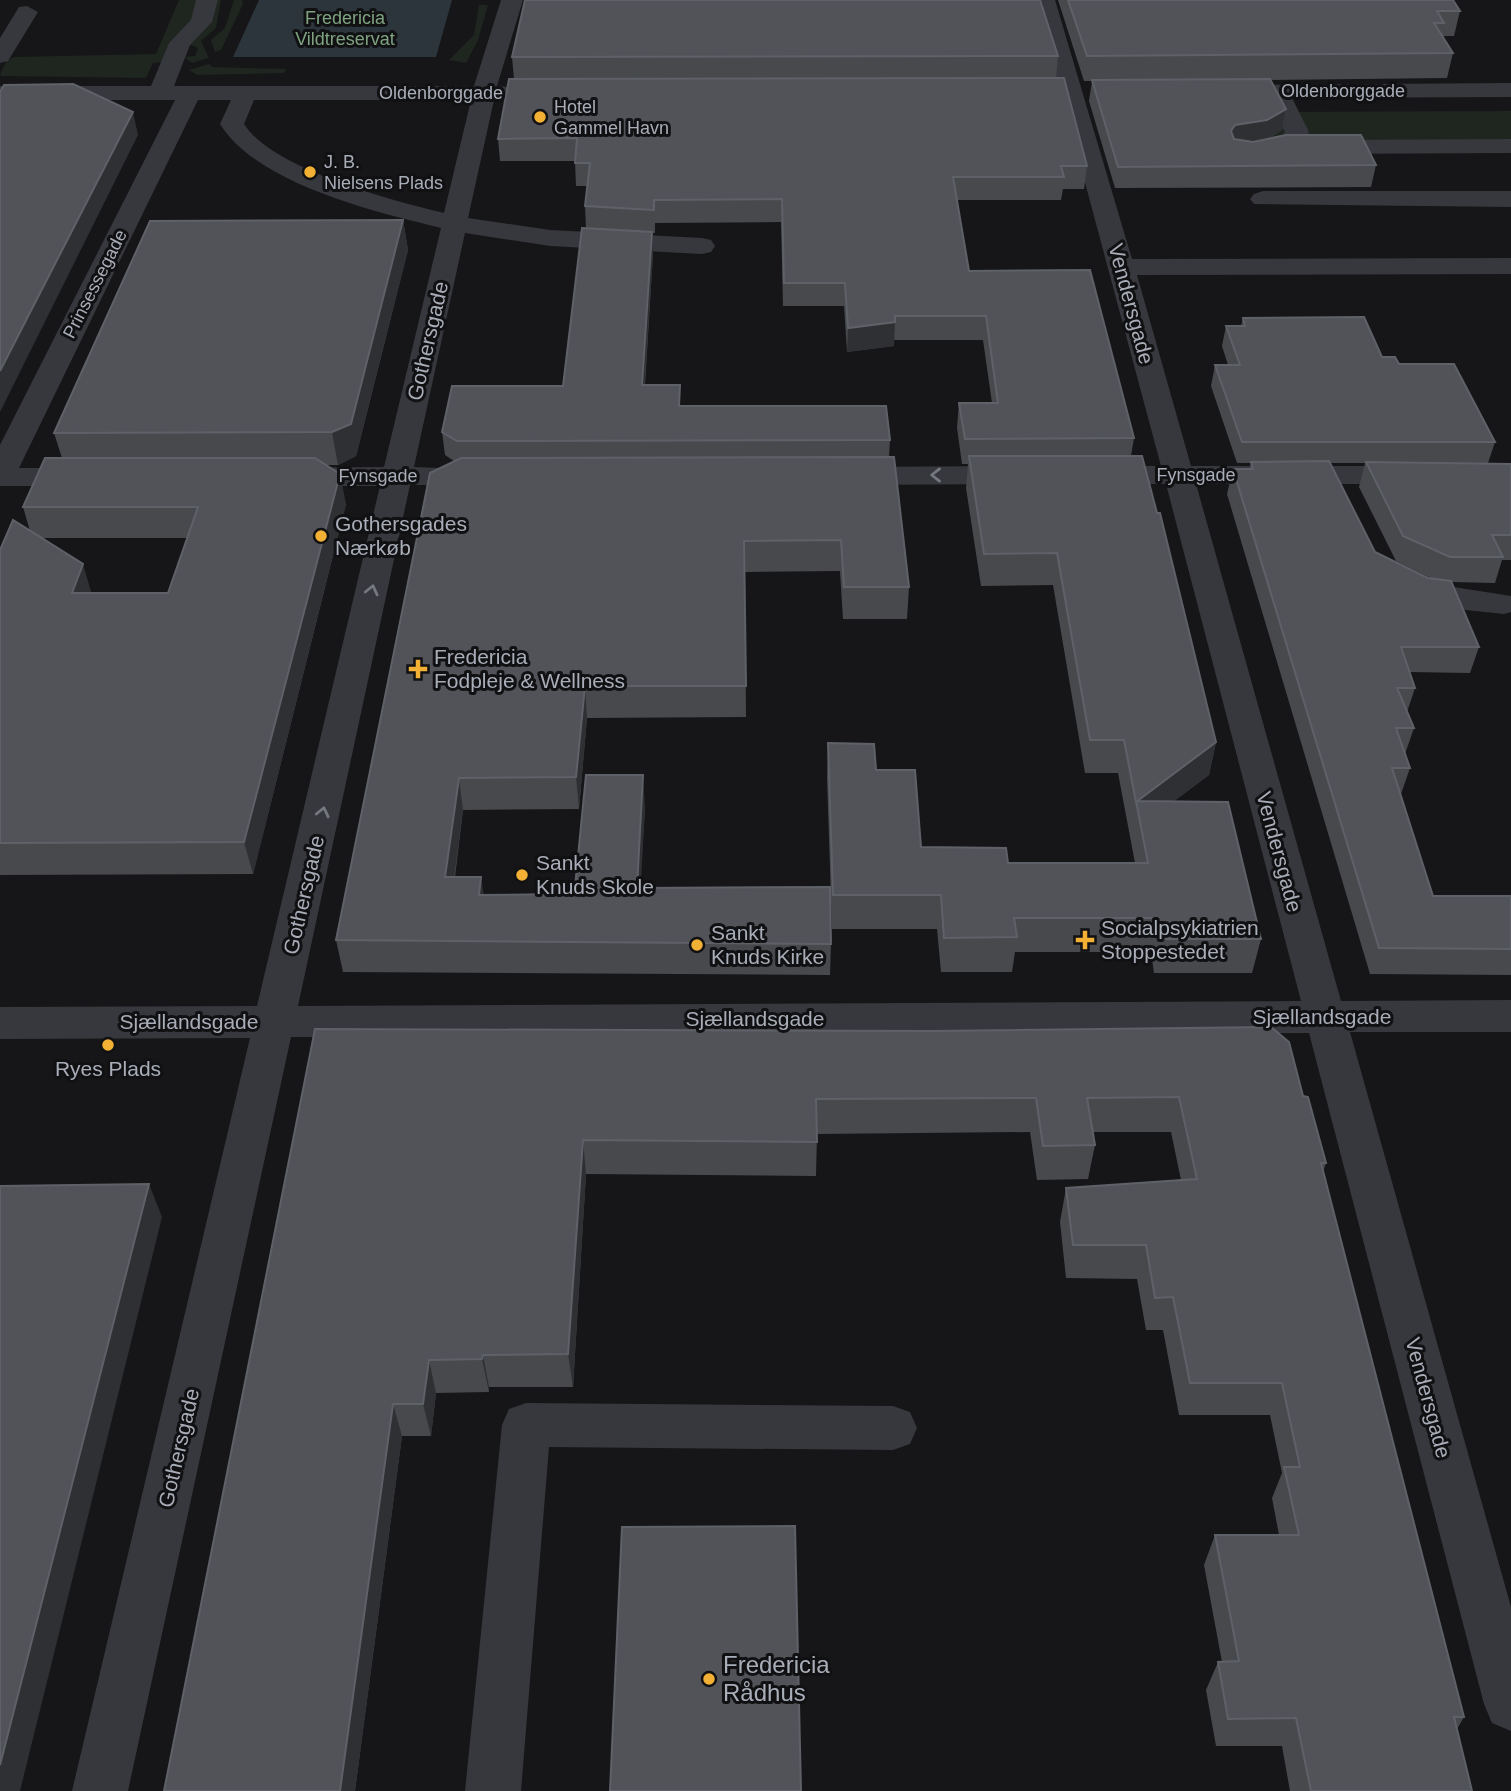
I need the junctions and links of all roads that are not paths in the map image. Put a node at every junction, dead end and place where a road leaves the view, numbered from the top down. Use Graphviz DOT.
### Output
graph roads {
  1 [pos="206,0"];
  2 [pos="512,0"];
  3 [pos="1044,0"];
  4 [pos="27,12"];
  5 [pos="0,56"];
  6 [pos="1511,90"];
  7 [pos="160,92"];
  8 [pos="190,92"];
  9 [pos="246,92"];
  10 [pos="1209,92"];
  11 [pos="1277,92"];
  12 [pos="0,93"];
  13 [pos="484,93"];
  14 [pos="525,93"];
  15 [pos="1046,93"];
  16 [pos="1073,93"];
  17 [pos="1101,93"];
  18 [pos="1511,146"];
  19 [pos="1278,147"];
  20 [pos="1241,154"];
  21 [pos="1263,199"];
  22 [pos="1511,199"];
  23 [pos="455,225"];
  24 [pos="702,246"];
  25 [pos="1121,267"];
  26 [pos="1511,267"];
  27 [pos="1176,475"];
  28 [pos="1335,475"];
  29 [pos="1511,475"];
  30 [pos="0,476"];
  31 [pos="397,476"];
  32 [pos="515,476"];
  33 [pos="818,476"];
  34 [pos="110,477"];
  35 [pos="256,477"];
  36 [pos="1352,510"];
  37 [pos="1381,569"];
  38 [pos="1504,604"];
  39 [pos="1511,1016"];
  40 [pos="1325,1017"];
  41 [pos="276,1022"];
  42 [pos="0,1023"];
  43 [pos="893,1428"];
  44 [pos="1511,1704"];
  45 [pos="100,1791"];
  46 [pos="493,1791"];
  1 -- 7 [label="street"];
  2 -- 13 [label="street, Gothersgade"];
  3 -- 16 [label="street, Vendersgade"];
  4 -- 5 [label="street"];
  6 -- 11 [label="street, Oldenborggade"];
  7 -- 8 [label="street, Oldenborggade"];
  7 -- 12 [label="street, Oldenborggade"];
  8 -- 9 [label="street, Oldenborggade"];
  8 -- 30 [label="street, Prinsessegade"];
  9 -- 13 [label="street, Oldenborggade"];
  9 -- 23 [label="street"];
  10 -- 11 [label="street, Oldenborggade"];
  11 -- 19 [label="street"];
  13 -- 14 [label="street, Oldenborggade"];
  13 -- 23 [label="street, Gothersgade"];
  15 -- 16 [label="street"];
  16 -- 17 [label="street"];
  16 -- 25 [label="street, Vendersgade"];
  18 -- 19 [label="street"];
  19 -- 20 [label="street"];
  21 -- 22 [label="street"];
  23 -- 24 [label="street"];
  23 -- 31 [label="street, Gothersgade"];
  25 -- 26 [label="street"];
  25 -- 27 [label="street, Vendersgade"];
  27 -- 28 [label="street, Fynsgade"];
  27 -- 33 [label="street, Fynsgade, one-way"];
  27 -- 40 [label="street, Vendersgade"];
  28 -- 29 [label="street, Fynsgade"];
  28 -- 36 [label="street"];
  30 -- 34 [label="street"];
  31 -- 32 [label="street, Fynsgade"];
  31 -- 35 [label="street, Fynsgade"];
  41 -- 31 [label="street, Gothersgade, one-way"];
  37 -- 38 [label="street"];
  39 -- 40 [label="street, Sjællandsgade"];
  40 -- 41 [label="street, Sjællandsgade"];
  40 -- 44 [label="street, Vendersgade"];
  41 -- 42 [label="street, Sjællandsgade"];
  41 -- 45 [label="street, Gothersgade"];
  43 -- 46 [label="street"];
}
